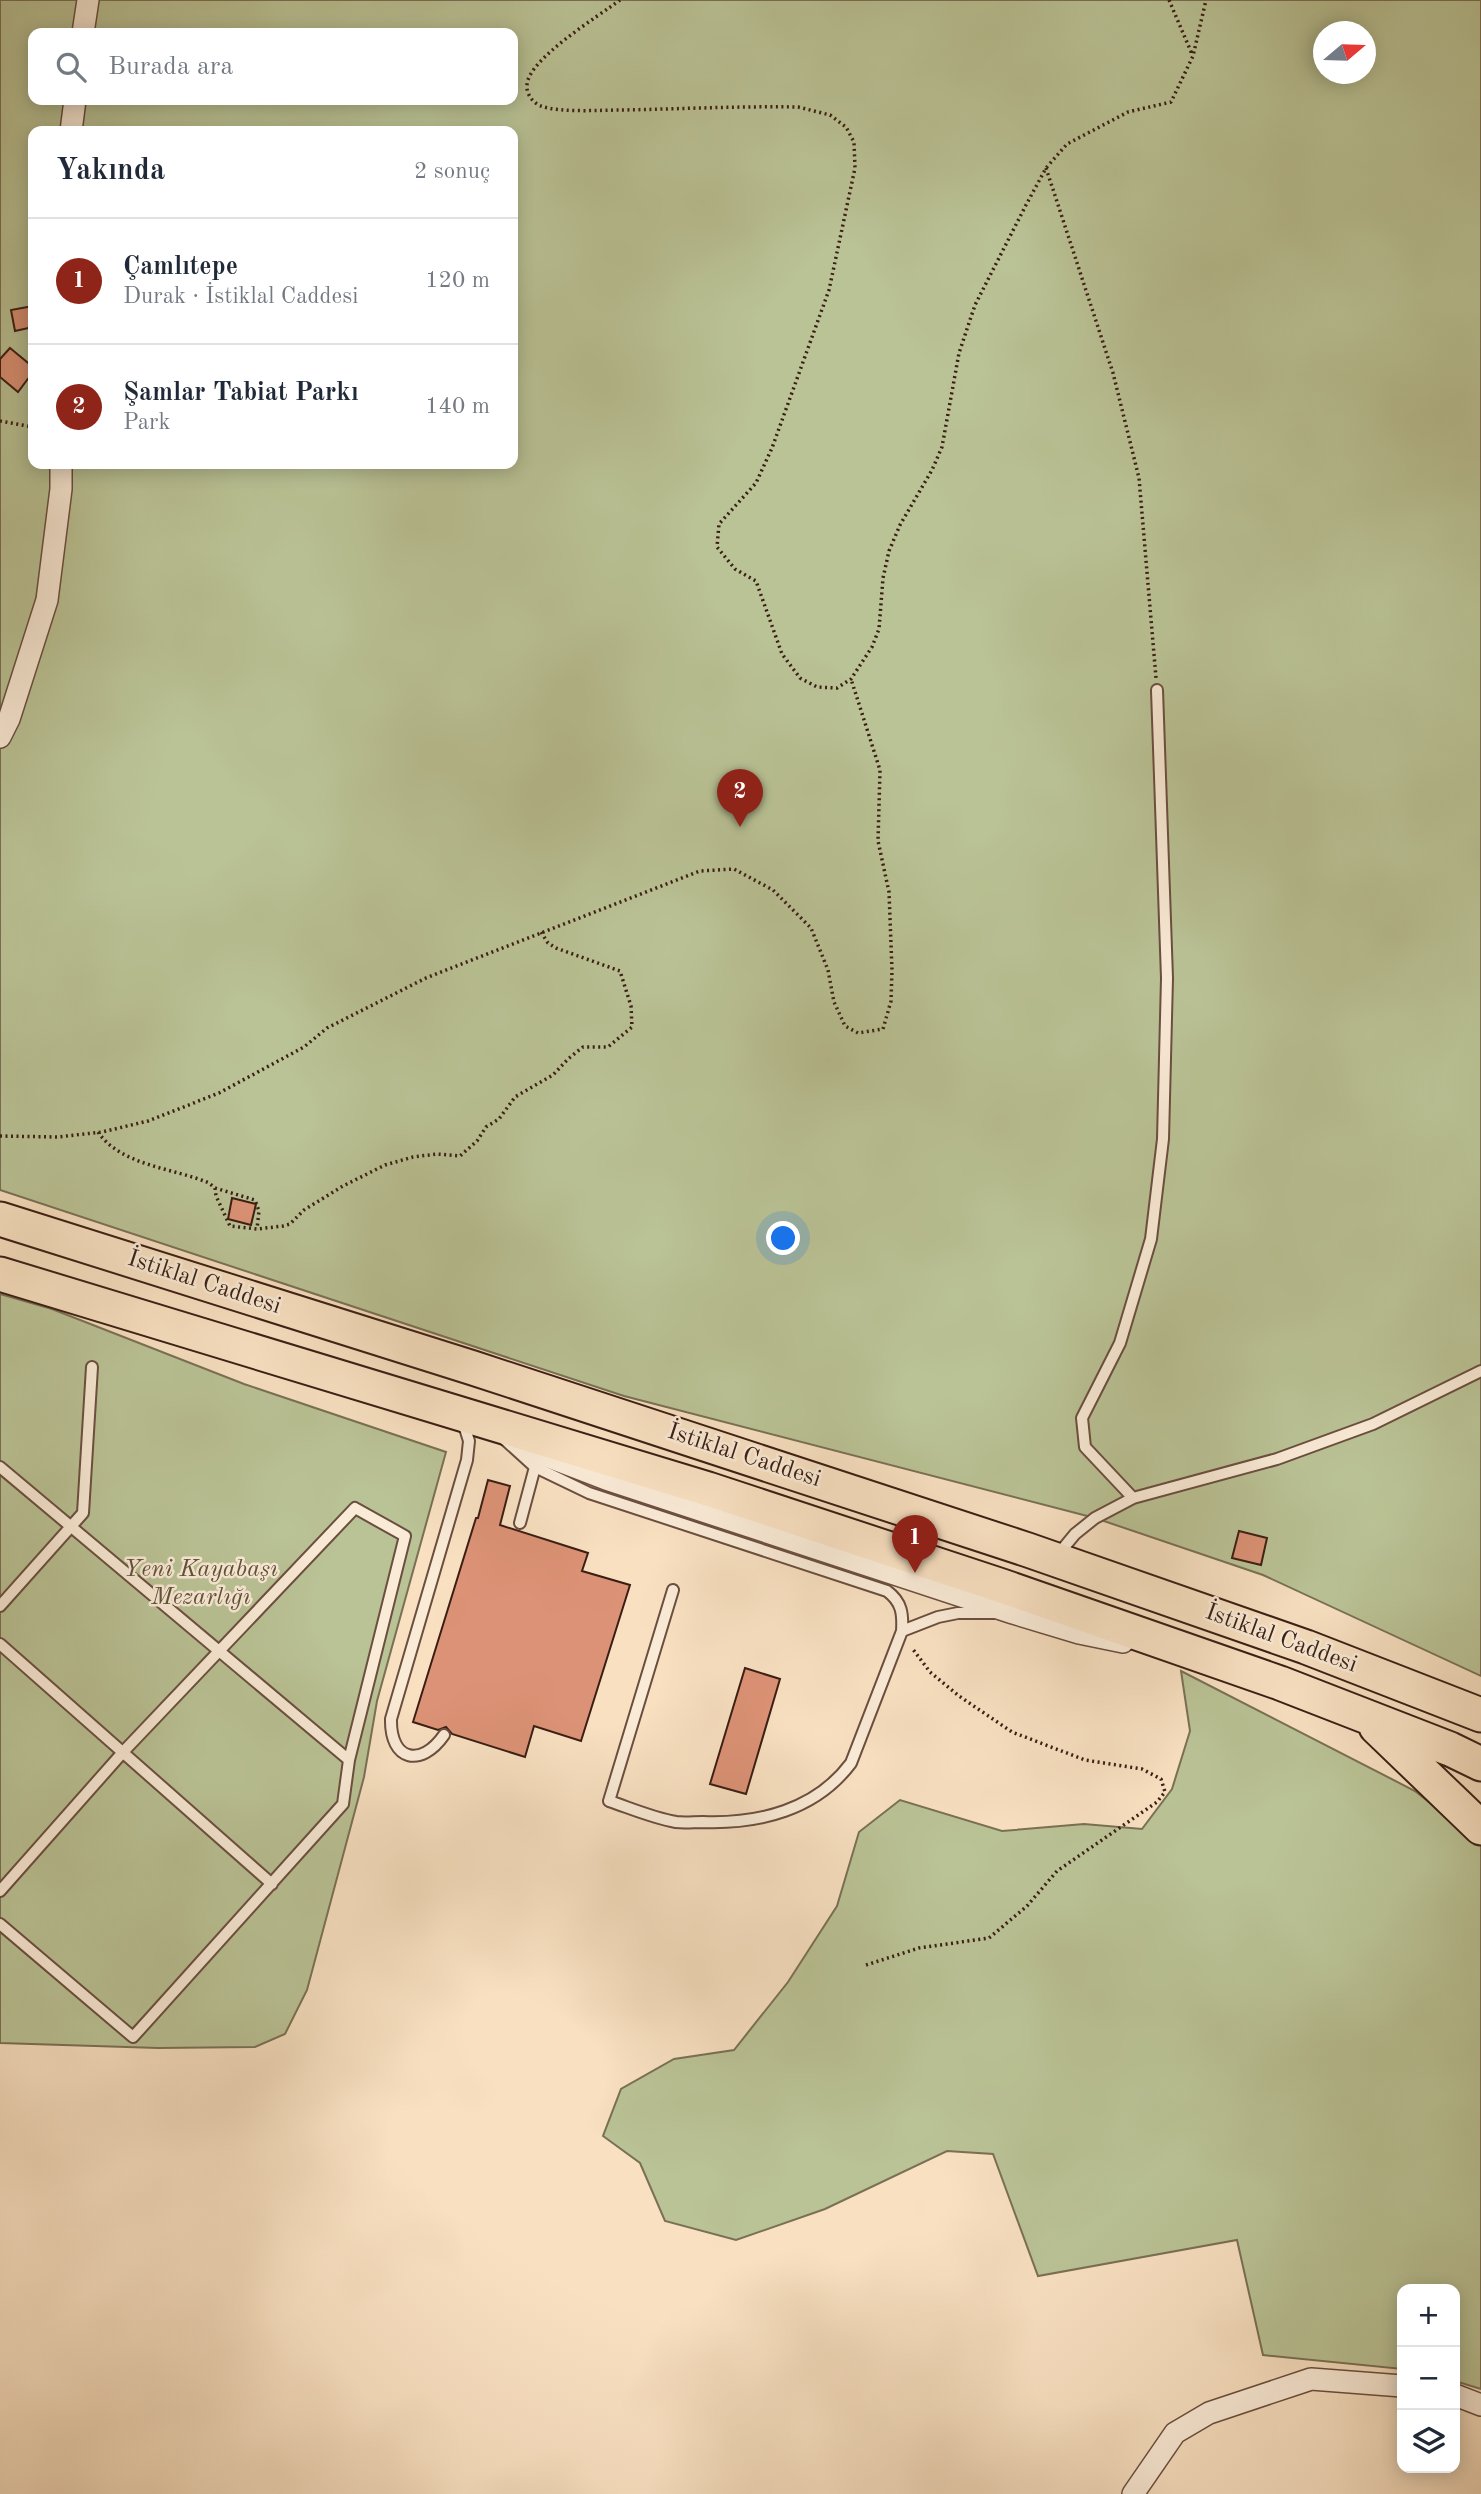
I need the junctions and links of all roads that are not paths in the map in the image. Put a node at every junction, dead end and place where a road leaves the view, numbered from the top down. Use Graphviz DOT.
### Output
graph roads {
  1 [pos="88,0"];
  2 [pos="84,28"];
  3 [pos="74,105"];
  4 [pos="72,126"];
  5 [pos="61,469"];
  6 [pos="1157,690"];
  7 [pos="0,737"];
  8 [pos="0,1219"];
  9 [pos="0,1274"];
  10 [pos="92,1367"];
  11 [pos="1481,1371"];
  12 [pos="457,1413"];
  13 [pos="503,1438"];
  14 [pos="0,1467"];
  15 [pos="535,1467"];
  16 [pos="1133,1498"];
  17 [pos="520,1523"];
  18 [pos="71,1527"];
  19 [pos="1055,1559"];
  20 [pos="673,1590"];
  21 [pos="0,1606"];
  22 [pos="1013,1613"];
  23 [pos="902,1631"];
  24 [pos="0,1644"];
  25 [pos="219,1651"];
  26 [pos="1211,1660"];
  27 [pos="1481,1715"];
  28 [pos="1364,1716"];
  29 [pos="444,1735"];
  30 [pos="124,1751"];
  31 [pos="349,1760"];
  32 [pos="1481,1764"];
  33 [pos="1481,1828"];
  34 [pos="272,1885"];
  35 [pos="0,1891"];
  36 [pos="0,1924"];
  37 [pos="1397,2386"];
  38 [pos="1460,2397"];
  39 [pos="1481,2405"];
  40 [pos="1133,2494"];
  1 -- 2 [label="street"];
  3 -- 4 [label="street"];
  5 -- 7 [label="street"];
  6 -- 16 [label="lane"];
  8 -- 19 [label="main road, İstiklal Caddesi"];
  9 -- 12 [label="main road, İstiklal Caddesi"];
  10 -- 18 [label="lane"];
  11 -- 16 [label="lane"];
  12 -- 13 [label="street"];
  12 -- 26 [label="main road, İstiklal Caddesi"];
  12 -- 29 [label="lane"];
  13 -- 15 [label="lane"];
  13 -- 22 [label="street"];
  14 -- 18 [label="lane"];
  15 -- 17 [label="lane"];
  15 -- 23 [label="lane"];
  16 -- 19 [label="lane"];
  18 -- 21 [label="lane"];
  18 -- 25 [label="lane"];
  19 -- 27 [label="main road, İstiklal Caddesi"];
  20 -- 23 [label="lane"];
  22 -- 23 [label="lane"];
  22 -- 26 [label="street"];
  24 -- 30 [label="lane"];
  25 -- 30 [label="lane"];
  25 -- 31 [label="lane"];
  25 -- 31 [label="lane"];
  26 -- 28 [label="main road, İstiklal Caddesi"];
  28 -- 32 [label="main road, İstiklal Caddesi"];
  28 -- 33 [label="main road"];
  30 -- 34 [label="lane"];
  30 -- 35 [label="lane"];
  31 -- 34 [label="lane"];
  34 -- 36 [label="lane"];
  37 -- 40 [label="street"];
  38 -- 39 [label="street"];
}
